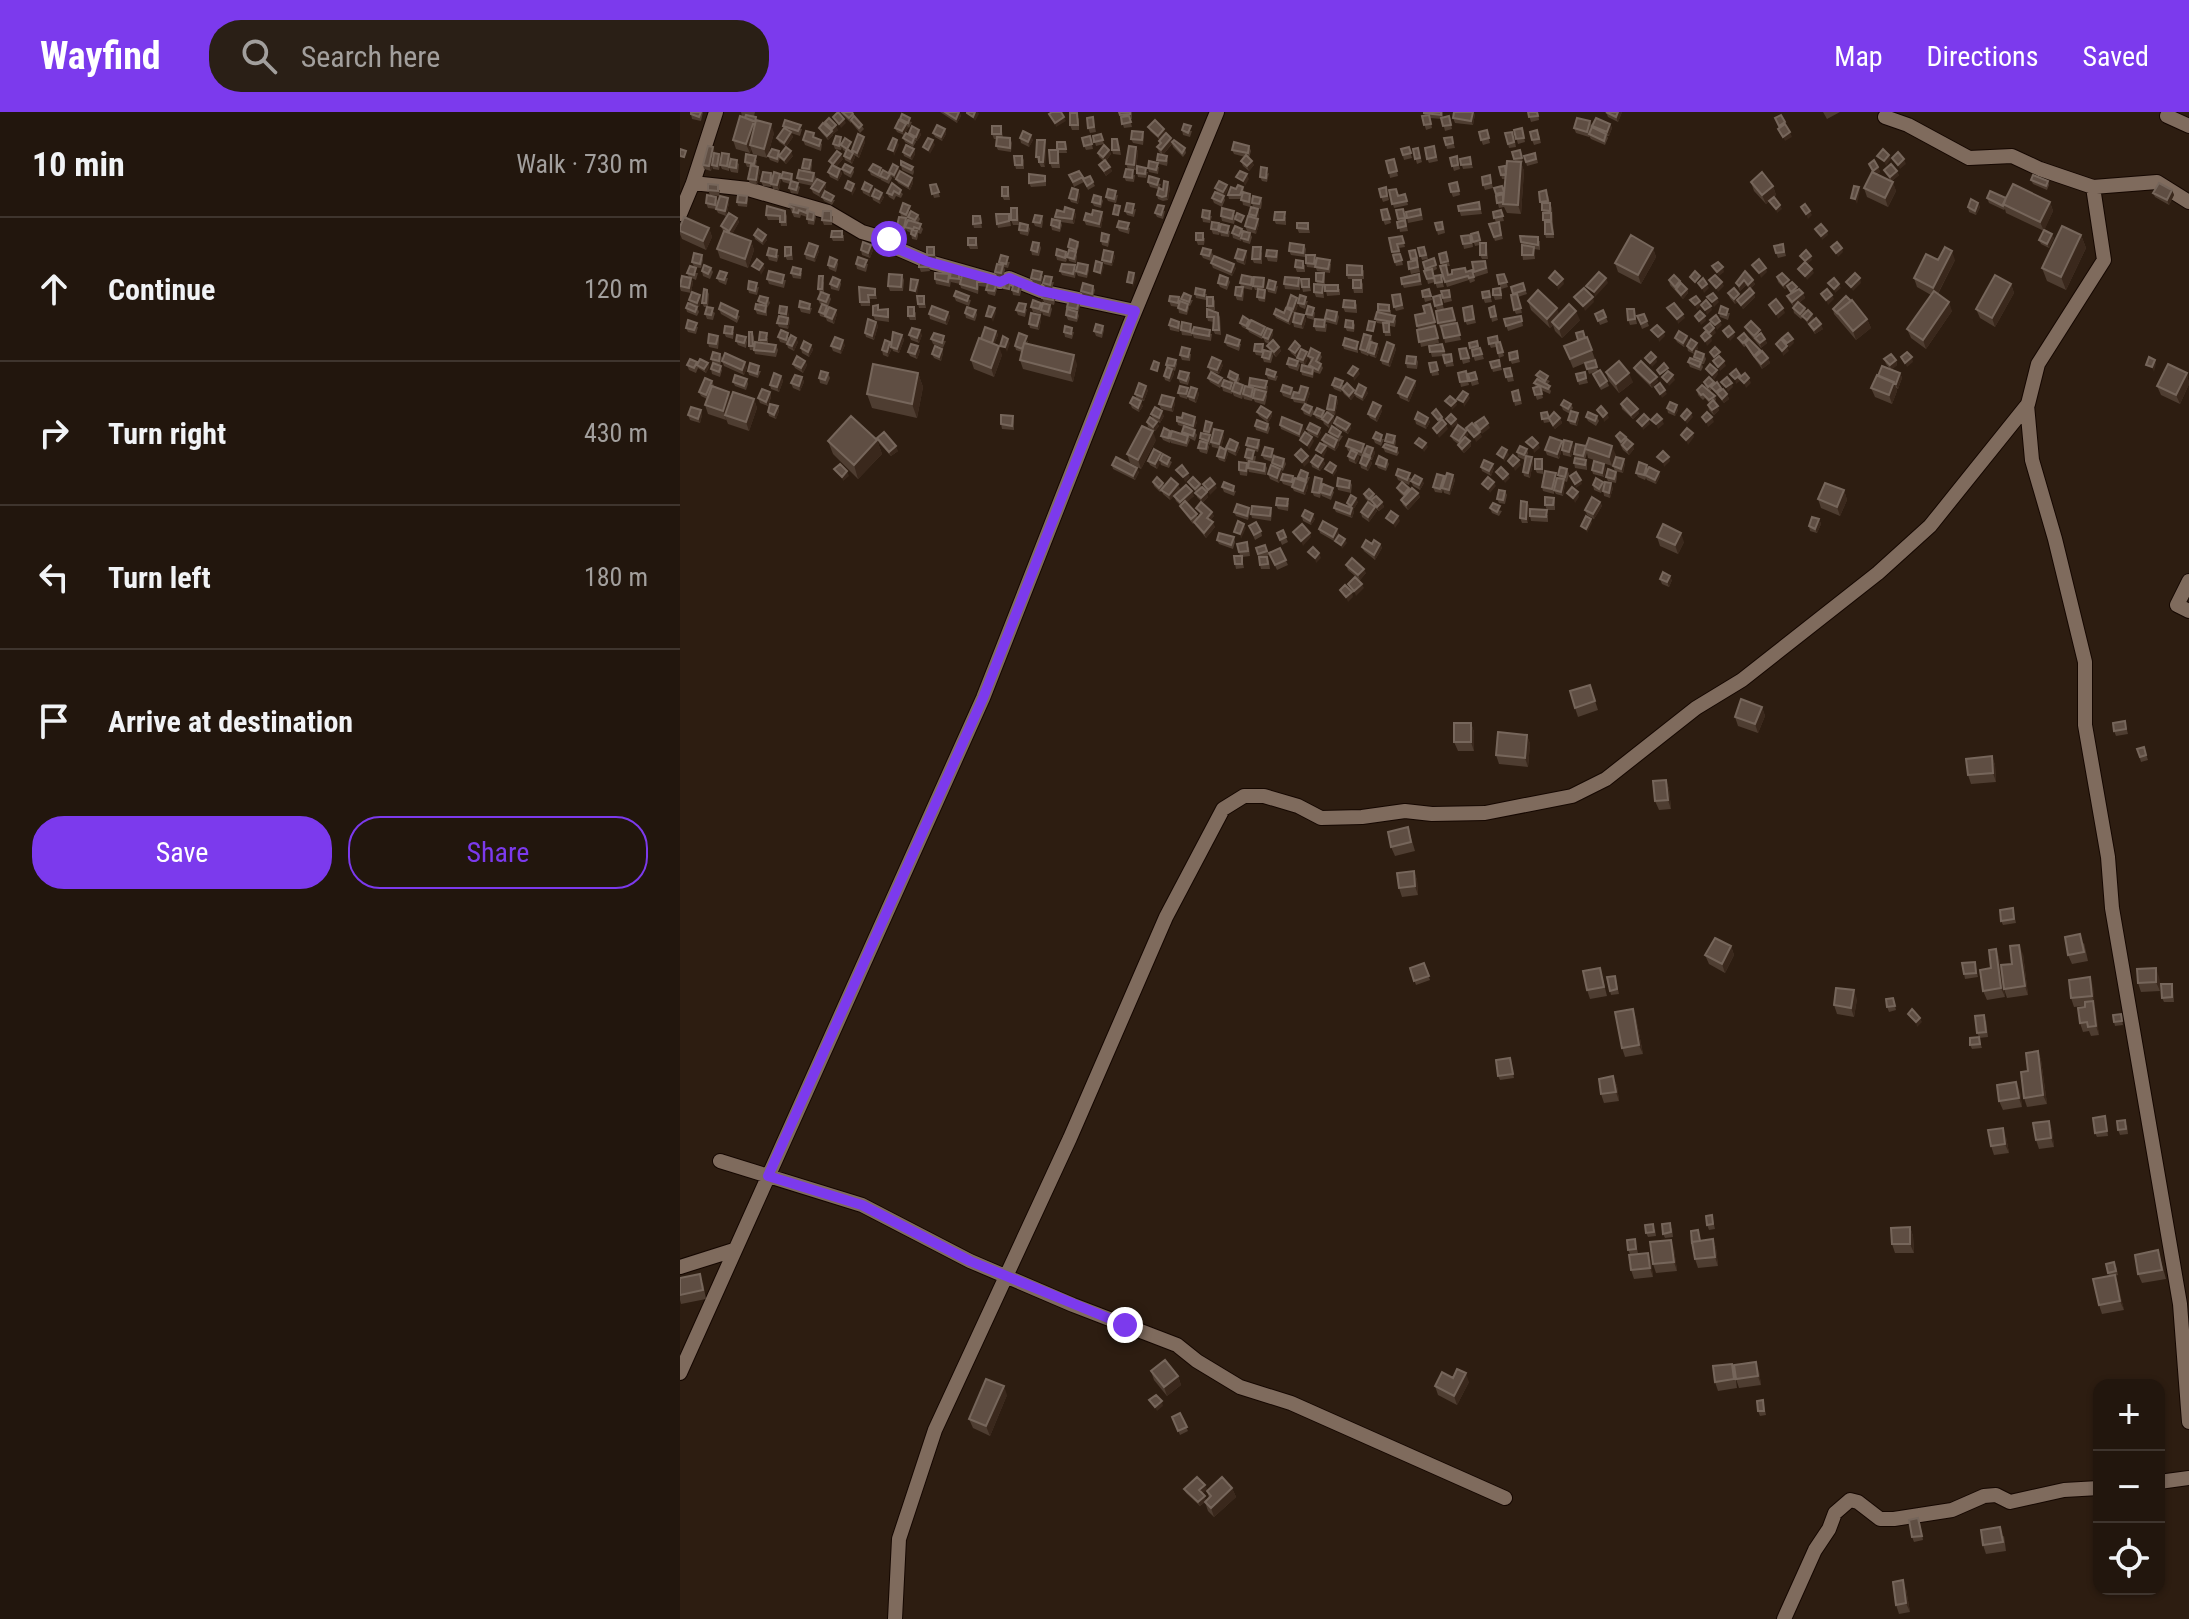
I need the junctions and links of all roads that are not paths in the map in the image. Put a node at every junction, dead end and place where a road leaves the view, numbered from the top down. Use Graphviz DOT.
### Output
graph roads {
  1 [pos="716,112"];
  2 [pos="1217,112"];
  3 [pos="2167,116"];
  4 [pos="1885,117"];
  5 [pos="2189,126"];
  6 [pos="693,183"];
  7 [pos="2093,187"];
  8 [pos="2189,202"];
  9 [pos="680,214"];
  10 [pos="1135,311"];
  11 [pos="2027,405"];
  12 [pos="2189,581"];
  13 [pos="2189,611"];
  14 [pos="720,1161"];
  15 [pos="768,1176"];
  16 [pos="734,1250"];
  17 [pos="680,1267"];
  18 [pos="1007,1276"];
  19 [pos="680,1373"];
  20 [pos="2189,1422"];
  21 [pos="2189,1478"];
  22 [pos="2165,1481"];
  23 [pos="2093,1488"];
  24 [pos="1505,1498"];
  25 [pos="895,1619"];
  26 [pos="1784,1619"];
  1 -- 6 [label="street"];
  2 -- 10 [label="street"];
  3 -- 5 [label="street"];
  4 -- 7 [label="street"];
  6 -- 9 [label="street"];
  6 -- 10 [label="street"];
  7 -- 8 [label="street"];
  7 -- 11 [label="street"];
  10 -- 15 [label="street"];
  11 -- 18 [label="street"];
  11 -- 20 [label="street"];
  12 -- 13 [label="street"];
  14 -- 15 [label="street"];
  15 -- 16 [label="street"];
  15 -- 18 [label="street"];
  16 -- 17 [label="street"];
  16 -- 19 [label="street"];
  18 -- 24 [label="street"];
  18 -- 25 [label="street"];
  21 -- 22 [label="street"];
  23 -- 26 [label="street"];
}
